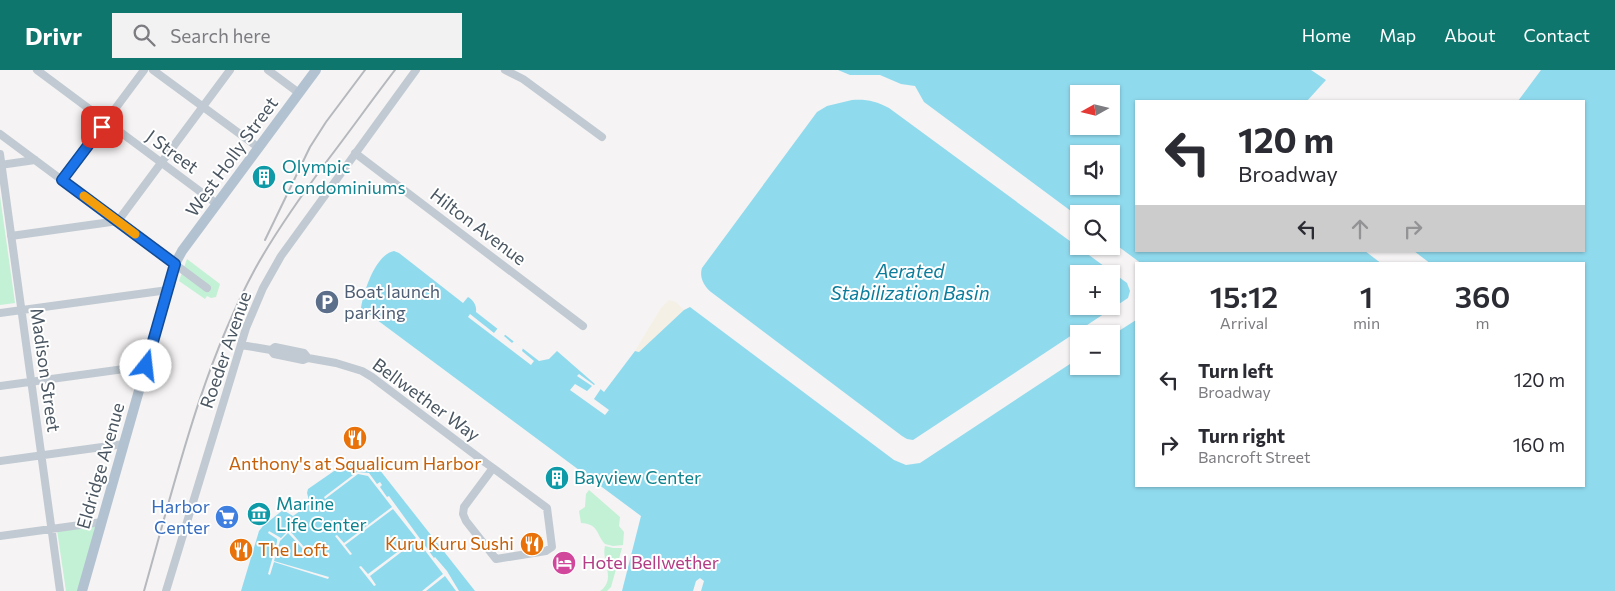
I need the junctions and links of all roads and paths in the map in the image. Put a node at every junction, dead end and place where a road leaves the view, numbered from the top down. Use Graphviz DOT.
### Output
graph roads {
  1 [pos="38,70"];
  2 [pos="144,70"];
  3 [pos="153,70"];
  4 [pos="230,70"];
  5 [pos="268,70"];
  6 [pos="316,70"];
  7 [pos="416,70"];
  8 [pos="506,70"];
  9 [pos="299,93"];
  10 [pos="203,107"];
  11 [pos="106,121"];
  12 [pos="0,134"];
  13 [pos="602,137"];
  14 [pos="258,148"];
  15 [pos="356,153"];
  16 [pos="0,154"];
  17 [pos="35,160"];
  18 [pos="162,163"];
  19 [pos="1,164"];
  20 [pos="62,180"];
  21 [pos="217,204"];
  22 [pos="118,222"];
  23 [pos="11,236"];
  24 [pos="175,264"];
  25 [pos="207,288"];
  26 [pos="168,290"];
  27 [pos="21,310"];
  28 [pos="0,313"];
  29 [pos="583,326"];
  30 [pos="241,345"];
  31 [pos="146,366"];
  32 [pos="31,382"];
  33 [pos="0,386"];
  34 [pos="124,444"];
  35 [pos="41,455"];
  36 [pos="0,461"];
  37 [pos="493,468"];
  38 [pos="102,522"];
  39 [pos="51,529"];
  40 [pos="0,536"];
  41 [pos="60,591"];
  42 [pos="82,591"];
  43 [pos="166,591"];
  1 -- 11 [label="street, J Street"];
  2 -- 11 [label="street"];
  3 -- 10 [label="street"];
  4 -- 10 [label="street"];
  5 -- 9 [label="street"];
  6 -- 9 [label="main road, West Holly Street"];
  7 -- 15 [label="street, Roeder Avenue"];
  8 -- 13 [label="street"];
  9 -- 14 [label="main road, West Holly Street"];
  10 -- 14 [label="street"];
  10 -- 18 [label="street"];
  11 -- 18 [label="street, J Street"];
  11 -- 20 [label="street"];
  12 -- 17 [label="street"];
  14 -- 21 [label="main road, West Holly Street"];
  15 -- 29 [label="street, Hilton Avenue"];
  15 -- 30 [label="street, Roeder Avenue"];
  16 -- 19 [label="street, Madison Street"];
  17 -- 19 [label="street"];
  17 -- 20 [label="street"];
  18 -- 21 [label="street, J Street"];
  18 -- 22 [label="street"];
  19 -- 23 [label="street, Madison Street"];
  20 -- 22 [label="street"];
  21 -- 24 [label="main road, West Holly Street"];
  22 -- 23 [label="street"];
  22 -- 24 [label="street"];
  23 -- 27 [label="street, Madison Street"];
  24 -- 25 [label="street"];
  24 -- 26 [label="main road, Eldridge Avenue"];
  26 -- 27 [label="street"];
  26 -- 31 [label="main road, Eldridge Avenue"];
  27 -- 28 [label="street"];
  27 -- 32 [label="street, Madison Street"];
  30 -- 37 [label="street, Bellwether Way"];
  30 -- 43 [label="street, Roeder Avenue"];
  31 -- 32 [label="street"];
  31 -- 34 [label="main road, Eldridge Avenue"];
  32 -- 33 [label="street"];
  32 -- 35 [label="street, Madison Street"];
  34 -- 35 [label="street"];
  34 -- 38 [label="main road, Eldridge Avenue"];
  35 -- 36 [label="street"];
  35 -- 39 [label="street, Madison Street"];
  37 -- 37 [label="street, Bellwether Way"];
  38 -- 39 [label="street"];
  38 -- 42 [label="main road, Eldridge Avenue"];
  39 -- 40 [label="street"];
  39 -- 41 [label="street, Madison Street"];
}
